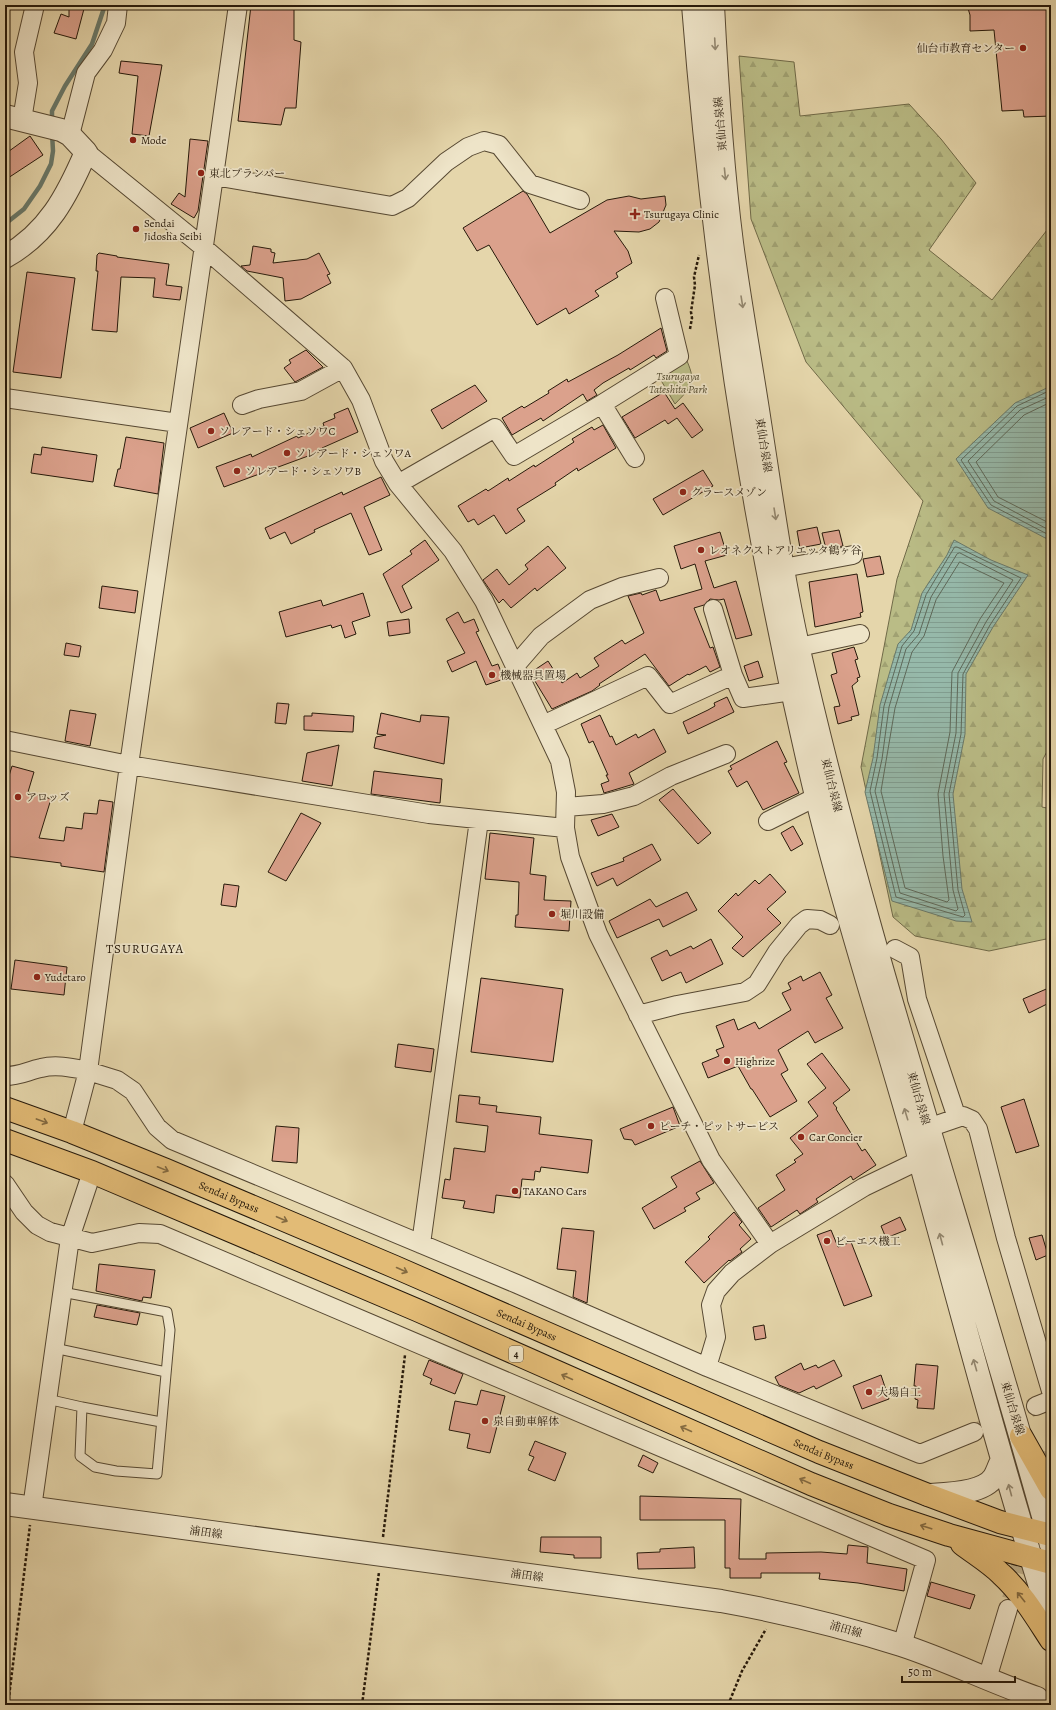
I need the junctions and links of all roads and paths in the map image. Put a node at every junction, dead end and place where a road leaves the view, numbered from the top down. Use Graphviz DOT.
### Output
graph roads {
  1 [pos="35,5"];
  2 [pos="118,5"];
  3 [pos="238,5"];
  4 [pos="694,5"];
  5 [pos="712,5"];
  6 [pos="13,118"];
  7 [pos="58,130"];
  8 [pos="86,152"];
  9 [pos="214,176"];
  10 [pos="580,200"];
  11 [pos="203,246"];
  12 [pos="699,257"];
  13 [pos="5,258"];
  14 [pos="665,298"];
  15 [pos="692,318"];
  16 [pos="344,368"];
  17 [pos="5,398"];
  18 [pos="602,404"];
  19 [pos="242,405"];
  20 [pos="178,423"];
  21 [pos="635,458"];
  22 [pos="398,484"];
  23 [pos="853,555"];
  24 [pos="783,568"];
  25 [pos="659,578"];
  26 [pos="713,609"];
  27 [pos="860,634"];
  28 [pos="798,647"];
  29 [pos="515,666"];
  30 [pos="733,675"];
  31 [pos="792,691"];
  32 [pos="543,725"];
  33 [pos="5,740"];
  34 [pos="726,754"];
  35 [pos="129,765"];
  36 [pos="816,797"];
  37 [pos="566,808"];
  38 [pos="479,820"];
  39 [pos="768,821"];
  40 [pos="565,828"];
  41 [pos="830,925"];
  42 [pos="895,949"];
  43 [pos="638,1015"];
  44 [pos="88,1071"];
  45 [pos="5,1076"];
  46 [pos="5,1108"];
  47 [pos="957,1118"];
  48 [pos="928,1128"];
  49 [pos="72,1132"];
  50 [pos="5,1140"];
  51 [pos="920,1160"];
  52 [pos="92,1172"];
  53 [pos="5,1184"];
  54 [pos="70,1238"];
  55 [pos="421,1244"];
  56 [pos="770,1244"];
  57 [pos="62,1292"];
  58 [pos="414,1342"];
  59 [pos="54,1348"];
  60 [pos="706,1366"];
  61 [pos="166,1372"];
  62 [pos="1051,1391"];
  63 [pos="47,1399"];
  64 [pos="82,1407"];
  65 [pos="161,1422"];
  66 [pos="974,1432"];
  67 [pos="1021,1436"];
  68 [pos="1002,1460"];
  69 [pos="1051,1489"];
  70 [pos="928,1495"];
  71 [pos="5,1504"];
  72 [pos="32,1508"];
  73 [pos="1021,1528"];
  74 [pos="949,1535"];
  75 [pos="1050,1538"];
  76 [pos="381,1556"];
  77 [pos="1041,1561"];
  78 [pos="1008,1609"];
  79 [pos="776,1611"];
  80 [pos="1051,1622"];
  81 [pos="1051,1640"];
  82 [pos="902,1646"];
  83 [pos="987,1679"];
  84 [pos="1037,1698"];
  85 [pos="8,1705"];
  86 [pos="362,1705"];
  87 [pos="728,1705"];
  1 -- 6 [label="street"];
  2 -- 7 [label="street"];
  3 -- 9 [label="street"];
  4 -- 31 [label="street"];
  5 -- 24 [label="street, 東仙台泉線, one-way"];
  6 -- 7 [label="street"];
  7 -- 8 [label="street"];
  8 -- 11 [label="street"];
  8 -- 13 [label="street"];
  9 -- 10 [label="street"];
  9 -- 11 [label="street"];
  11 -- 16 [label="street"];
  11 -- 20 [label="street"];
  12 -- 15 [label="path"];
  14 -- 18 [label="street"];
  16 -- 19 [label="street"];
  16 -- 22 [label="street"];
  17 -- 20 [label="street"];
  18 -- 21 [label="street"];
  18 -- 22 [label="street"];
  20 -- 35 [label="street"];
  22 -- 29 [label="street"];
  23 -- 24 [label="street"];
  24 -- 28 [label="street, 東仙台泉線"];
  25 -- 29 [label="street"];
  26 -- 30 [label="street"];
  27 -- 28 [label="street"];
  28 -- 48 [label="street, 東仙台泉線"];
  29 -- 32 [label="street"];
  30 -- 31 [label="street"];
  30 -- 32 [label="street"];
  31 -- 36 [label="street"];
  32 -- 37 [label="street"];
  33 -- 35 [label="street"];
  34 -- 37 [label="street"];
  35 -- 38 [label="street"];
  35 -- 44 [label="street"];
  36 -- 39 [label="street"];
  51 -- 36 [label="street, one-way"];
  37 -- 40 [label="street"];
  38 -- 40 [label="street"];
  38 -- 55 [label="street"];
  40 -- 43 [label="street"];
  41 -- 43 [label="street"];
  42 -- 47 [label="street"];
  43 -- 56 [label="street"];
  44 -- 45 [label="street"];
  44 -- 49 [label="street"];
  44 -- 55 [label="street"];
  46 -- 49 [label="highway, Sendai Bypass, one-way"];
  47 -- 48 [label="street"];
  47 -- 62 [label="street"];
  48 -- 67 [label="street, 東仙台泉線"];
  49 -- 70 [label="highway, Sendai Bypass, one-way"];
  50 -- 52 [label="highway, 4"];
  51 -- 56 [label="street"];
  68 -- 51 [label="street, one-way"];
  52 -- 54 [label="street"];
  74 -- 52 [label="highway, 4, one-way"];
  53 -- 54 [label="street"];
  54 -- 57 [label="street"];
  54 -- 58 [label="street"];
  55 -- 60 [label="street"];
  56 -- 60 [label="street"];
  57 -- 59 [label="street"];
  57 -- 61 [label="lane"];
  58 -- 76 [label="path"];
  58 -- 82 [label="street"];
  59 -- 61 [label="lane"];
  59 -- 63 [label="street"];
  60 -- 66 [label="street"];
  61 -- 65 [label="lane"];
  63 -- 64 [label="lane"];
  63 -- 72 [label="street"];
  64 -- 65 [label="lane"];
  64 -- 65 [label="lane"];
  67 -- 69 [label="highway"];
  67 -- 75 [label="street, 東仙台泉線"];
  68 -- 70 [label="street"];
  73 -- 68 [label="street, one-way"];
  70 -- 73 [label="highway, Sendai Bypass"];
  71 -- 72 [label="street, 浦田線"];
  72 -- 76 [label="street, 浦田線"];
  72 -- 85 [label="path"];
  73 -- 75 [label="highway, Sendai Bypass"];
  73 -- 77 [label="street"];
  74 -- 77 [label="highway, 4"];
  81 -- 74 [label="highway, one-way"];
  76 -- 79 [label="street, 浦田線"];
  76 -- 86 [label="path"];
  77 -- 80 [label="street"];
  78 -- 83 [label="street"];
  79 -- 82 [label="street, 浦田線"];
  79 -- 87 [label="path"];
  82 -- 83 [label="street, 浦田線"];
  83 -- 84 [label="street, 浦田線"];
}
